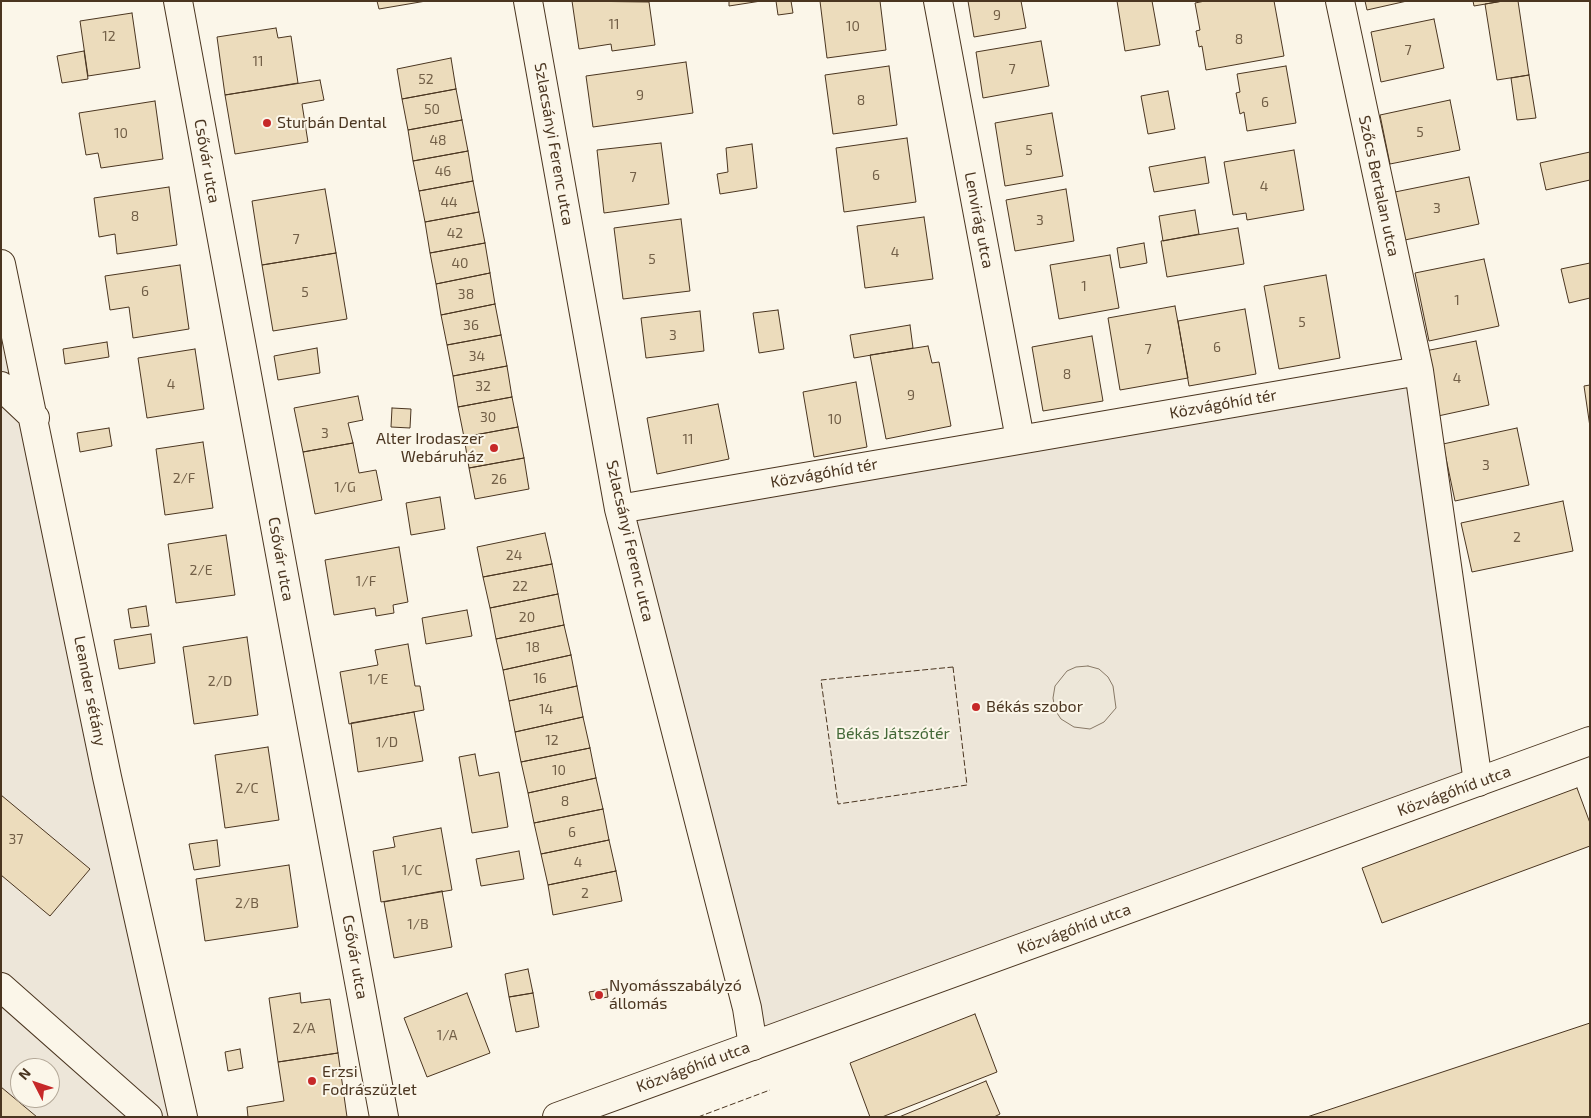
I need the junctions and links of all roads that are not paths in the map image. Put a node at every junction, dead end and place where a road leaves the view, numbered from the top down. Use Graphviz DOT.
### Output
graph roads {
  1 [pos="178,1"];
  2 [pos="528,1"];
  3 [pos="938,1"];
  4 [pos="1340,1"];
  5 [pos="1,264"];
  6 [pos="1419,372"];
  7 [pos="1,386"];
  8 [pos="35,418"];
  9 [pos="1020,439"];
  10 [pos="619,509"];
  11 [pos="1590,742"];
  12 [pos="1478,782"];
  13 [pos="1,987"];
  14 [pos="753,1046"];
  15 [pos="148,1117"];
  16 [pos="183,1117"];
  17 [pos="384,1117"];
  18 [pos="557,1117"];
  1 -- 17 [label="street, Csővár utca"];
  2 -- 10 [label="street, Szlacsányi Ferenc utca"];
  3 -- 9 [label="street, Lenvirág utca"];
  4 -- 6 [label="street, Szőcs Bertalan utca"];
  5 -- 8 [label="street, Leander sétány"];
  6 -- 9 [label="street, Közvágóhíd tér"];
  6 -- 12 [label="street"];
  7 -- 8 [label="street"];
  8 -- 16 [label="street, Leander sétány"];
  9 -- 10 [label="street, Közvágóhíd tér"];
  10 -- 14 [label="street, Szlacsányi Ferenc utca"];
  11 -- 12 [label="street, Közvágóhíd utca"];
  12 -- 14 [label="street, Közvágóhíd utca"];
  13 -- 15 [label="street"];
  14 -- 18 [label="street, Közvágóhíd utca"];
}
